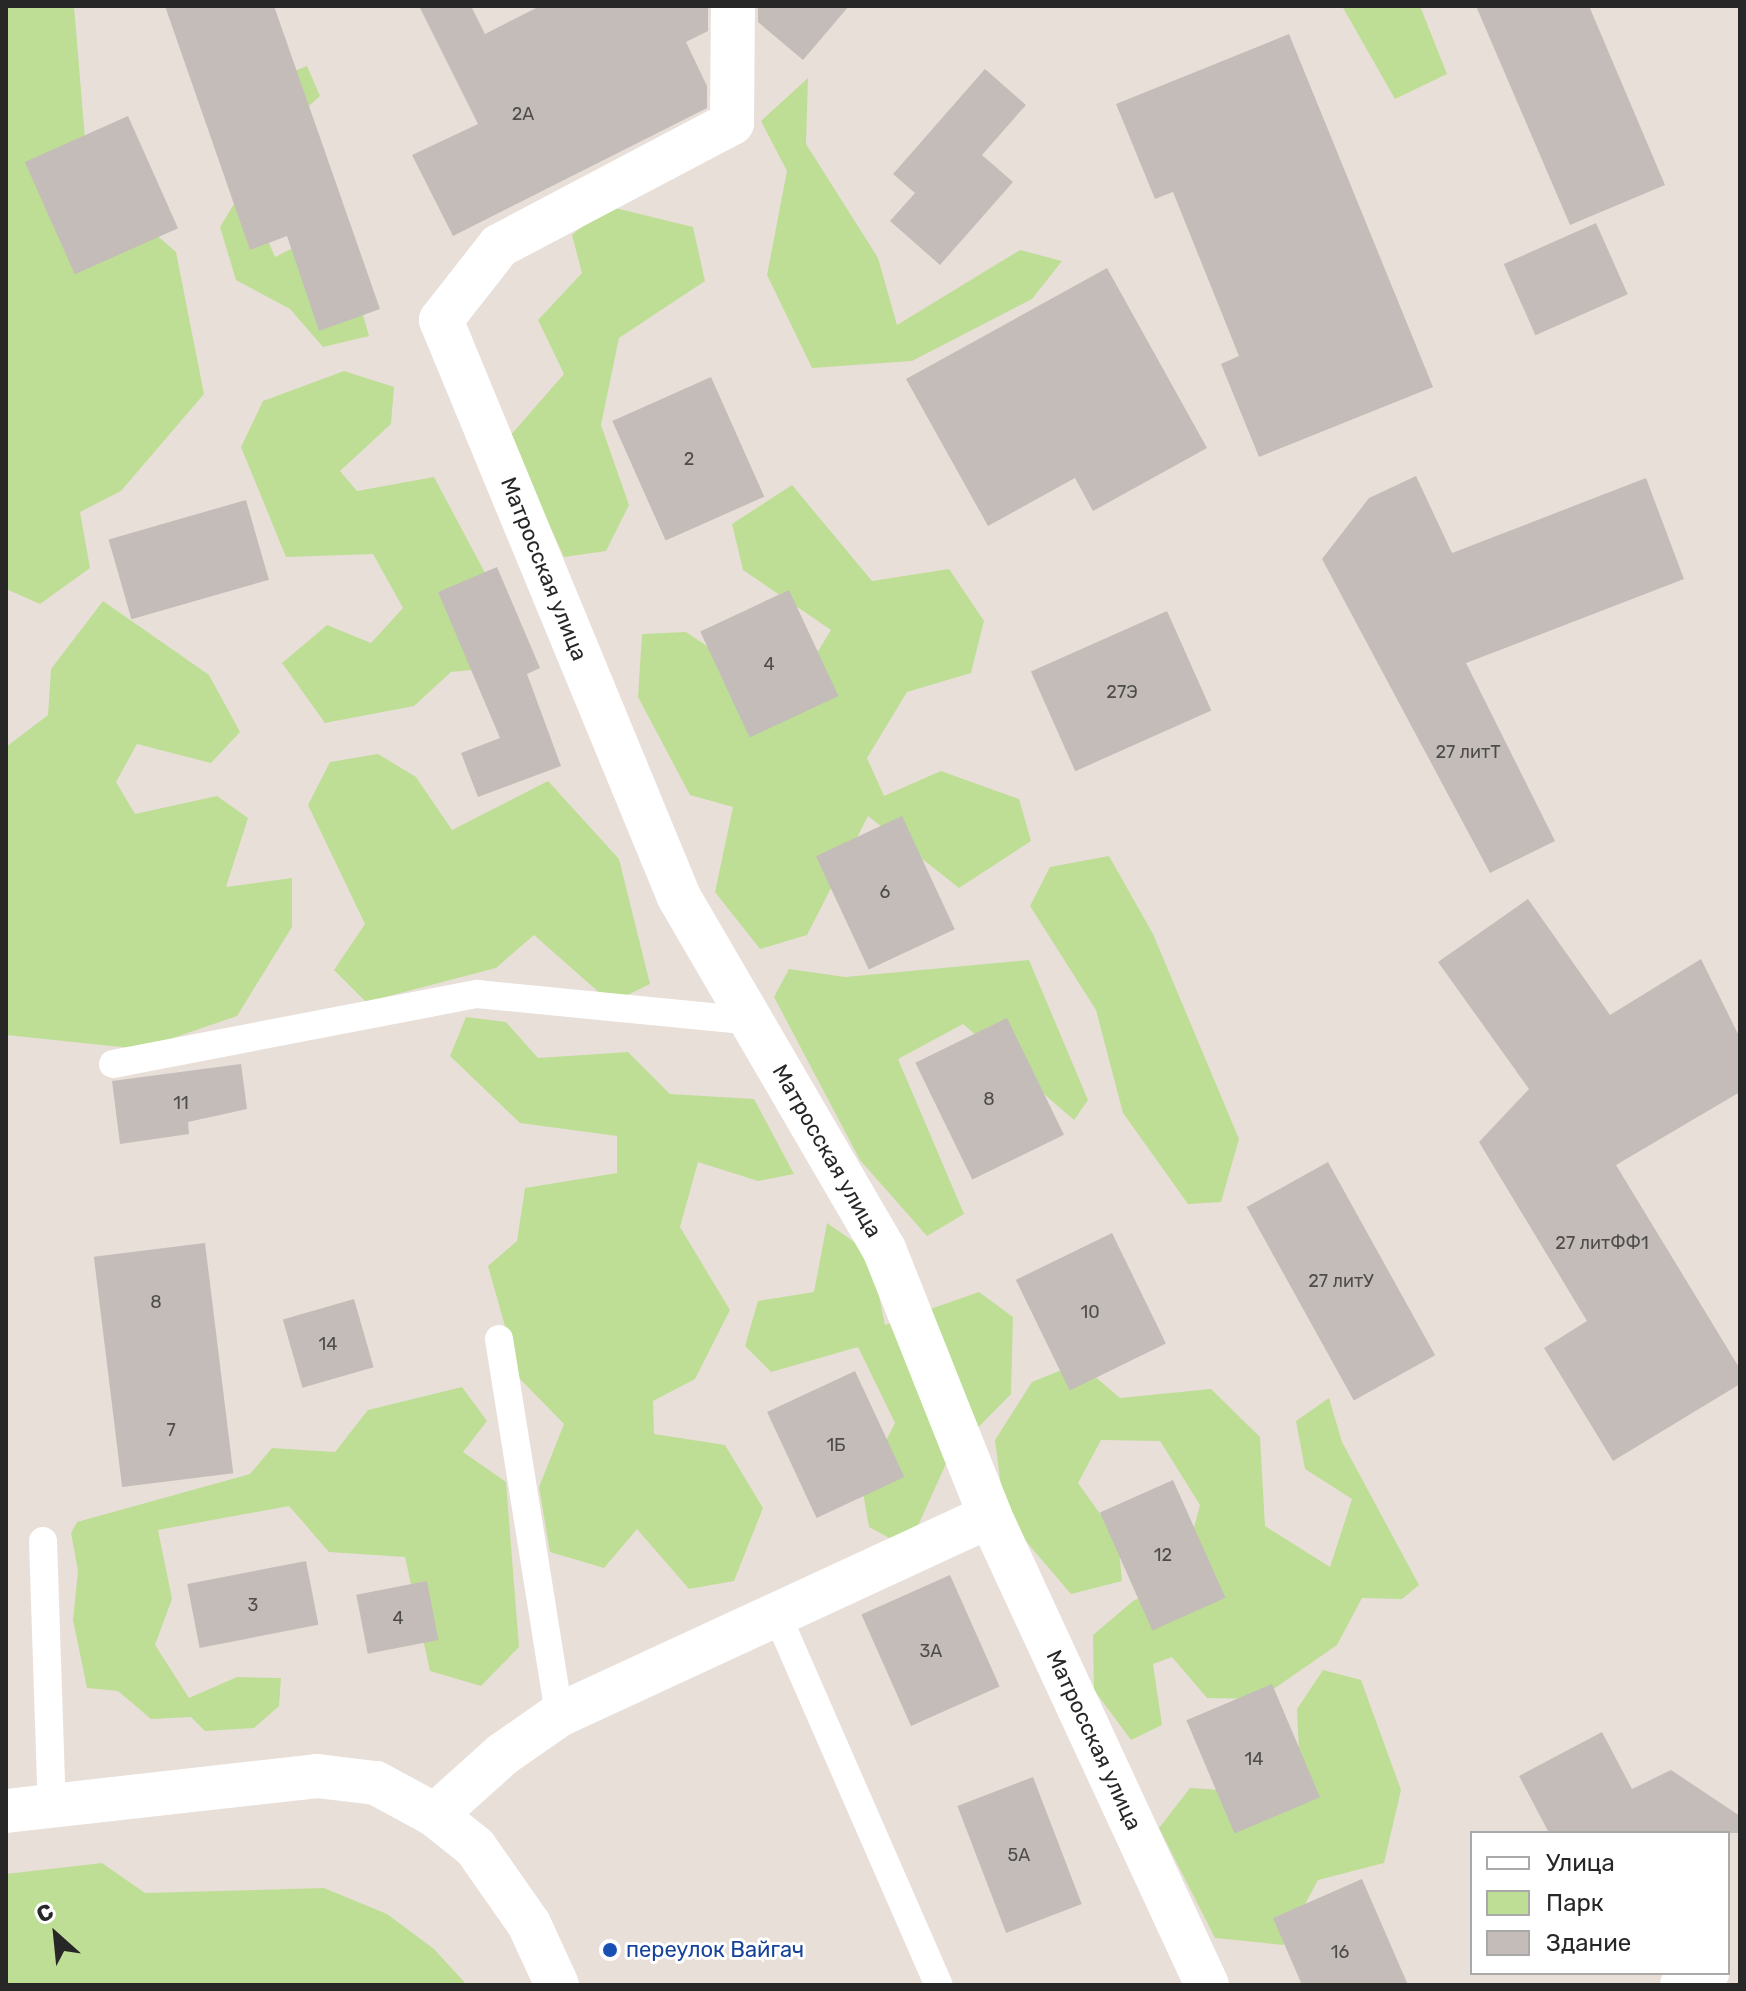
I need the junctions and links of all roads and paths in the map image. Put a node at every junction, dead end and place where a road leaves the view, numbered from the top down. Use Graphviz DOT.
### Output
graph roads {
  1 [pos="733,6"];
  2 [pos="752,1021"];
  3 [pos="113,1064"];
  4 [pos="499,1339"];
  5 [pos="990,1516"];
  6 [pos="43,1541"];
  7 [pos="777,1615"];
  8 [pos="559,1715"];
  9 [pos="52,1807"];
  10 [pos="6,1811"];
  11 [pos="435,1815"];
  12 [pos="1703,1975"];
  13 [pos="557,1985"];
  14 [pos="939,1985"];
  15 [pos="1207,1985"];
  16 [pos="1682,1985"];
  1 -- 2 [label="street, Матросская улица"];
  2 -- 3 [label="lane"];
  2 -- 5 [label="street, Матросская улица"];
  4 -- 8 [label="lane"];
  5 -- 7 [label="street"];
  5 -- 15 [label="street, Матросская улица"];
  6 -- 9 [label="lane"];
  7 -- 8 [label="street"];
  7 -- 14 [label="lane"];
  8 -- 11 [label="street"];
  9 -- 10 [label="street"];
  9 -- 11 [label="street"];
  11 -- 13 [label="street"];
  12 -- 16 [label="street"];
}
